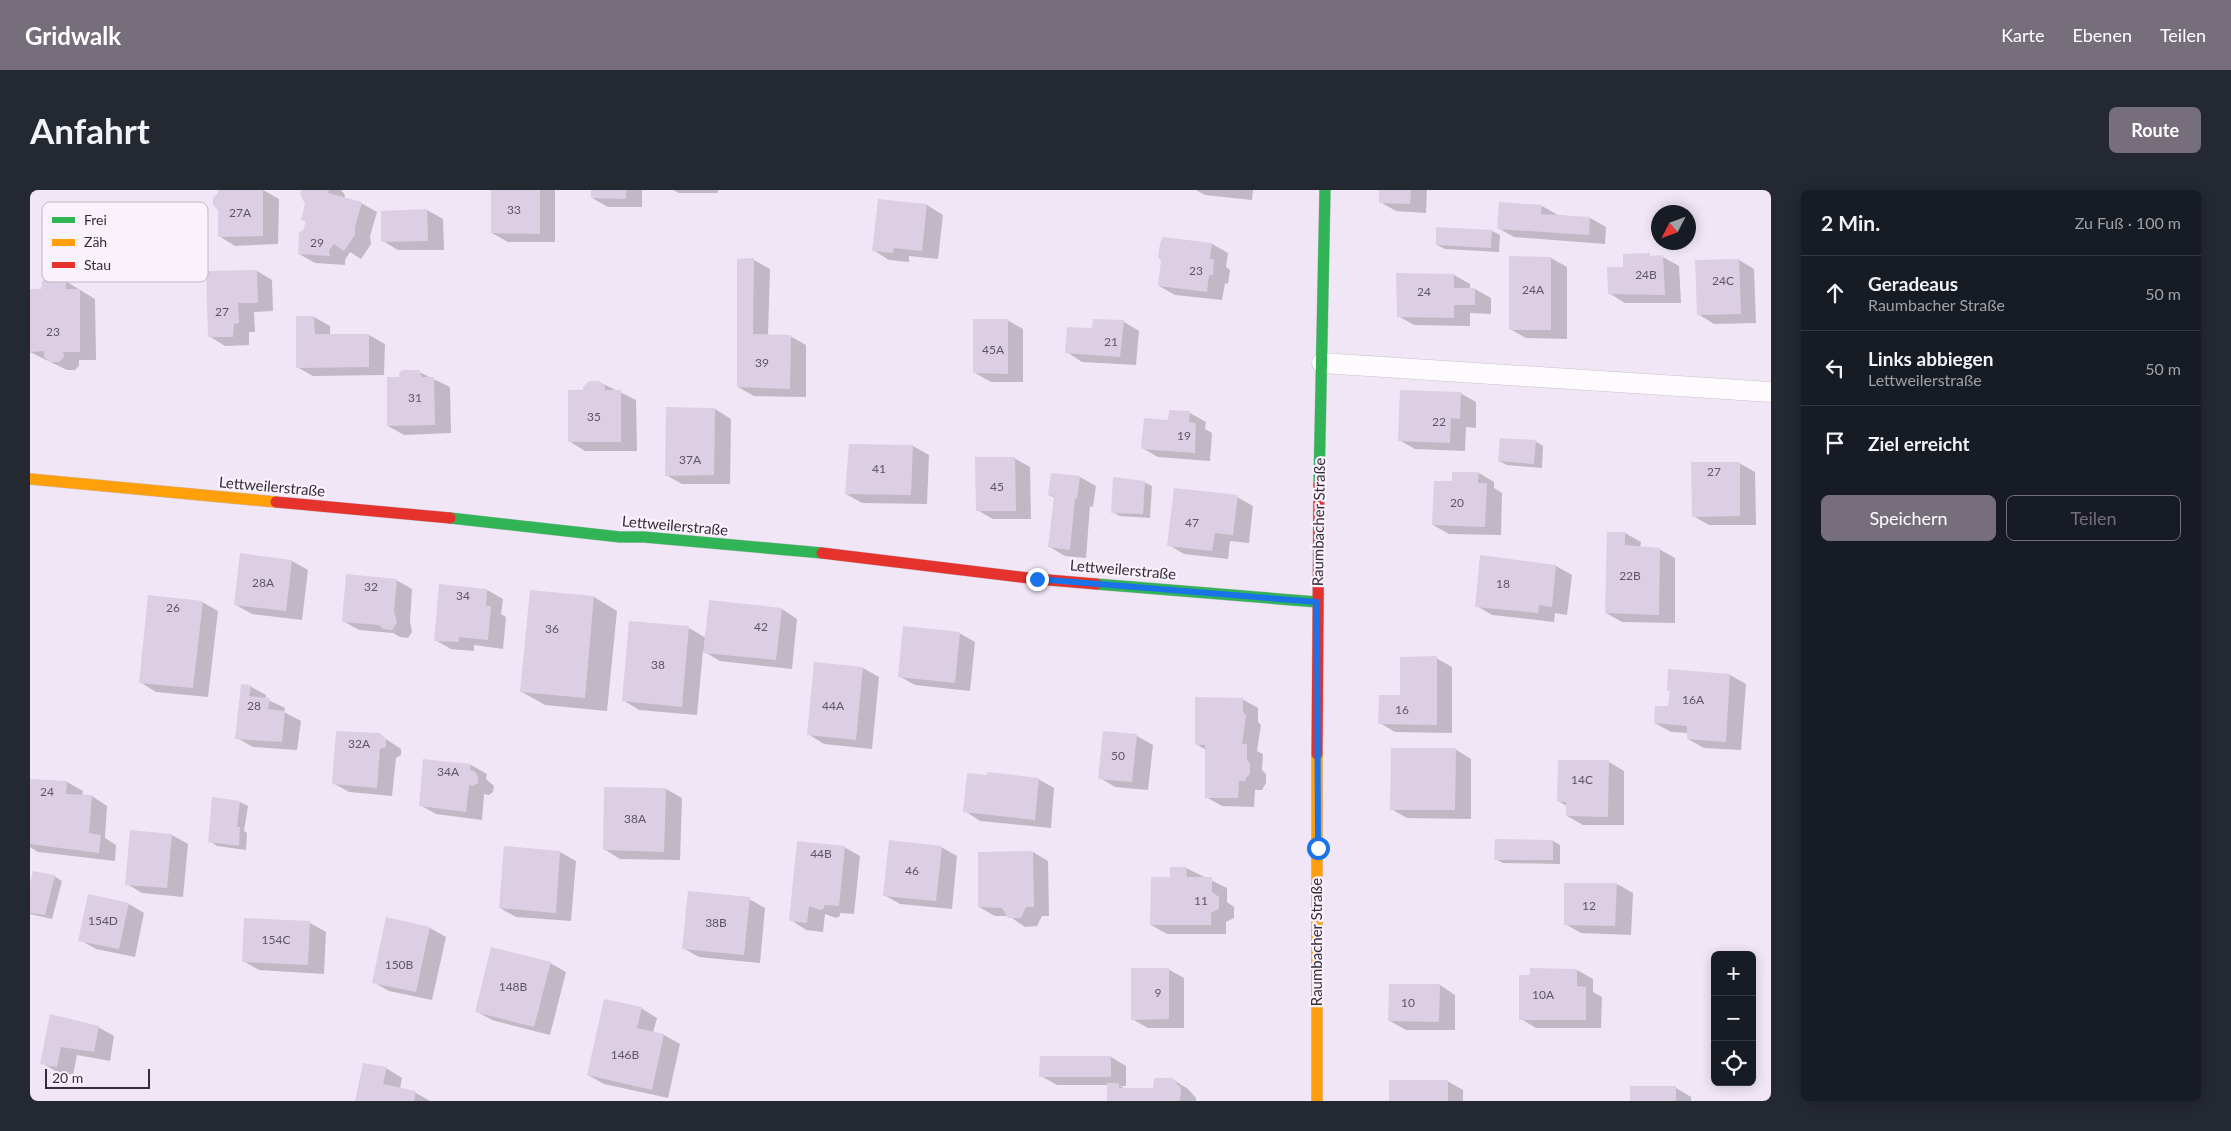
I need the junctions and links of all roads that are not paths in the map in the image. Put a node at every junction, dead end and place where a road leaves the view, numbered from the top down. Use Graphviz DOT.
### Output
graph roads {
  1 [pos="1325,190"];
  2 [pos="1322,363"];
  3 [pos="1771,392"];
  4 [pos="30,479"];
  5 [pos="1317,602"];
  6 [pos="1317,1101"];
  1 -- 2 [label="street, Raumbacher Straße"];
  2 -- 3 [label="lane"];
  2 -- 5 [label="street, Raumbacher Straße"];
  4 -- 5 [label="street, Lettweilerstraße"];
  5 -- 6 [label="street, Raumbacher Straße"];
}
